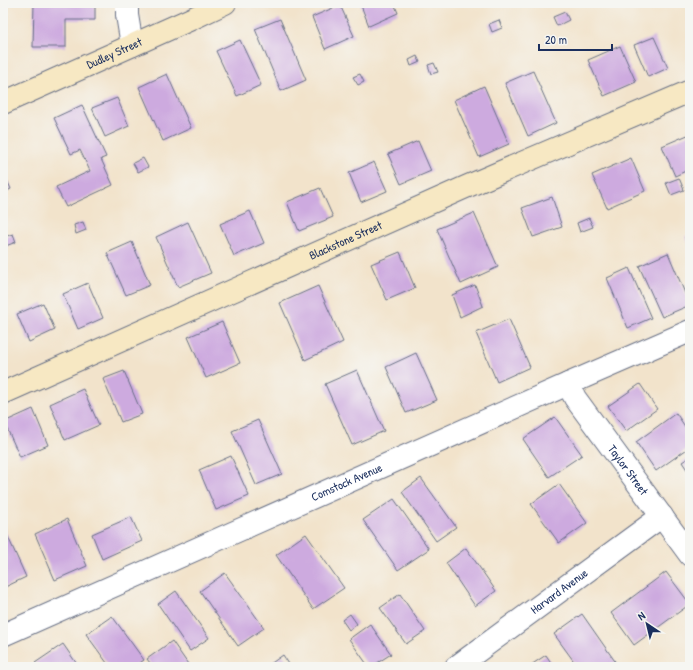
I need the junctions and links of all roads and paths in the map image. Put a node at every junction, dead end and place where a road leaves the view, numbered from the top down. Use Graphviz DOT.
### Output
graph roads {
  1 [pos="127,3"];
  2 [pos="226,3"];
  3 [pos="132,45"];
  4 [pos="690,91"];
  5 [pos="3,103"];
  6 [pos="690,331"];
  7 [pos="568,384"];
  8 [pos="3,393"];
  9 [pos="662,516"];
  10 [pos="690,555"];
  11 [pos="3,635"];
  12 [pos="456,667"];
  1 -- 3 [label="street"];
  2 -- 3 [label="street, Dudley Street"];
  3 -- 5 [label="street, Dudley Street"];
  4 -- 8 [label="street, Blackstone Street"];
  6 -- 7 [label="street, Comstock Avenue"];
  7 -- 9 [label="street, Taylor Street"];
  7 -- 11 [label="street, Comstock Avenue"];
  9 -- 10 [label="street, Taylor Street"];
  9 -- 12 [label="street, Harvard Avenue"];
}
